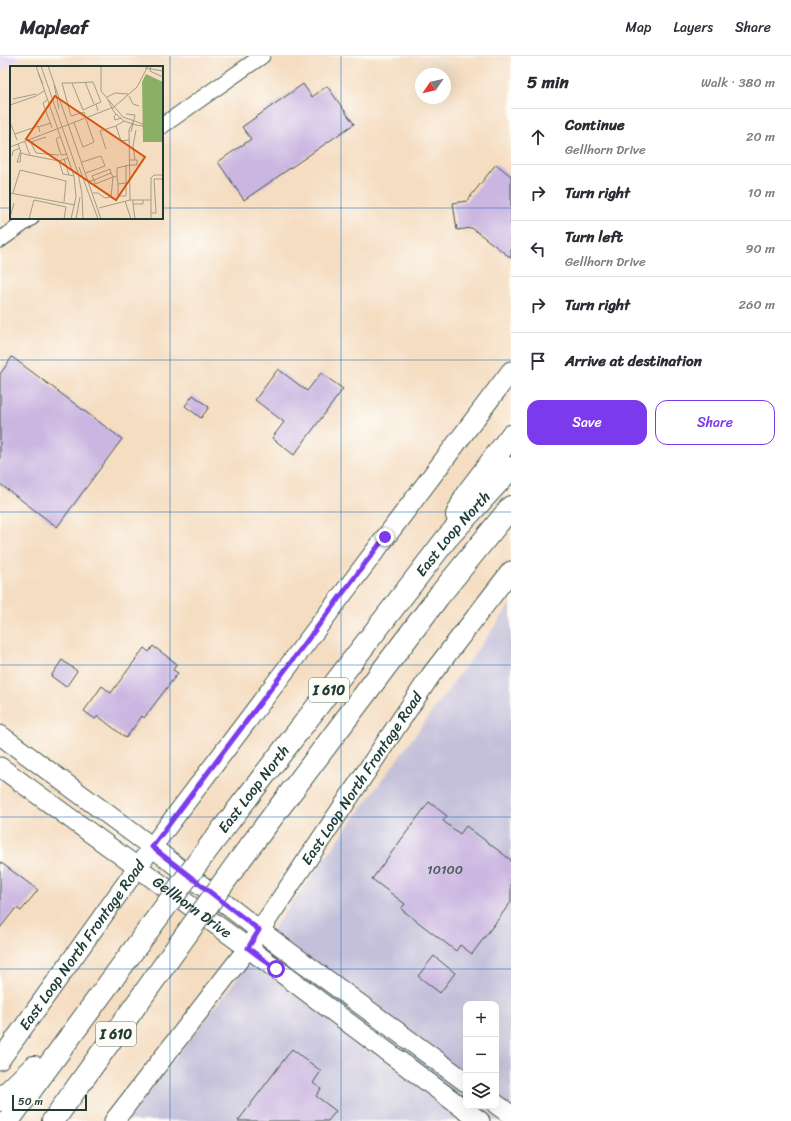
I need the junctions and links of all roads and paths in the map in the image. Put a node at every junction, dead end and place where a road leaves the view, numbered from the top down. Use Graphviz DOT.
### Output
graph roads {
  1 [pos="262,56"];
  2 [pos="163,125"];
  3 [pos="30,219"];
  4 [pos="0,240"];
  5 [pos="511,371"];
  6 [pos="511,436"];
  7 [pos="511,468"];
  8 [pos="509,510"];
  9 [pos="447,538"];
  10 [pos="511,571"];
  11 [pos="7,741"];
  12 [pos="0,766"];
  13 [pos="152,847"];
  14 [pos="137,867"];
  15 [pos="259,930"];
  16 [pos="248,948"];
  17 [pos="82,1020"];
  18 [pos="391,1026"];
  19 [pos="378,1045"];
  20 [pos="0,1060"];
  21 [pos="463,1080"];
  22 [pos="0,1100"];
  23 [pos="499,1106"];
  24 [pos="511,1115"];
  25 [pos="8,1121"];
  26 [pos="53,1121"];
  27 [pos="114,1121"];
  28 [pos="480,1121"];
  1 -- 2 [label="street"];
  3 -- 4 [label="street"];
  5 -- 13 [label="main road, East Loop North Frontage Road"];
  6 -- 9 [label="highway"];
  7 -- 9 [label="highway, East Loop North / I 610"];
  8 -- 26 [label="highway, East Loop North / I 610, bridge"];
  9 -- 17 [label="highway, East Loop North / I 610, bridge"];
  10 -- 15 [label="main road, East Loop North Frontage Road"];
  11 -- 12 [label="main road"];
  11 -- 13 [label="main road, Gellhorn Drive"];
  12 -- 14 [label="main road, Gellhorn Drive"];
  13 -- 14 [label="main road, East Loop North Frontage Road"];
  13 -- 15 [label="main road, Gellhorn Drive"];
  14 -- 16 [label="main road, Gellhorn Drive"];
  14 -- 20 [label="main road, East Loop North Frontage Road"];
  15 -- 16 [label="main road, East Loop North Frontage Road"];
  15 -- 18 [label="main road, Gellhorn Drive"];
  16 -- 19 [label="main road, Gellhorn Drive"];
  16 -- 27 [label="main road, East Loop North Frontage Road"];
  17 -- 22 [label="highway"];
  17 -- 25 [label="highway, East Loop North / I 610"];
  18 -- 19 [label="main road"];
  18 -- 21 [label="main road, Gellhorn Drive"];
  19 -- 28 [label="main road, Gellhorn Drive"];
  23 -- 24 [label="main road"];
}
